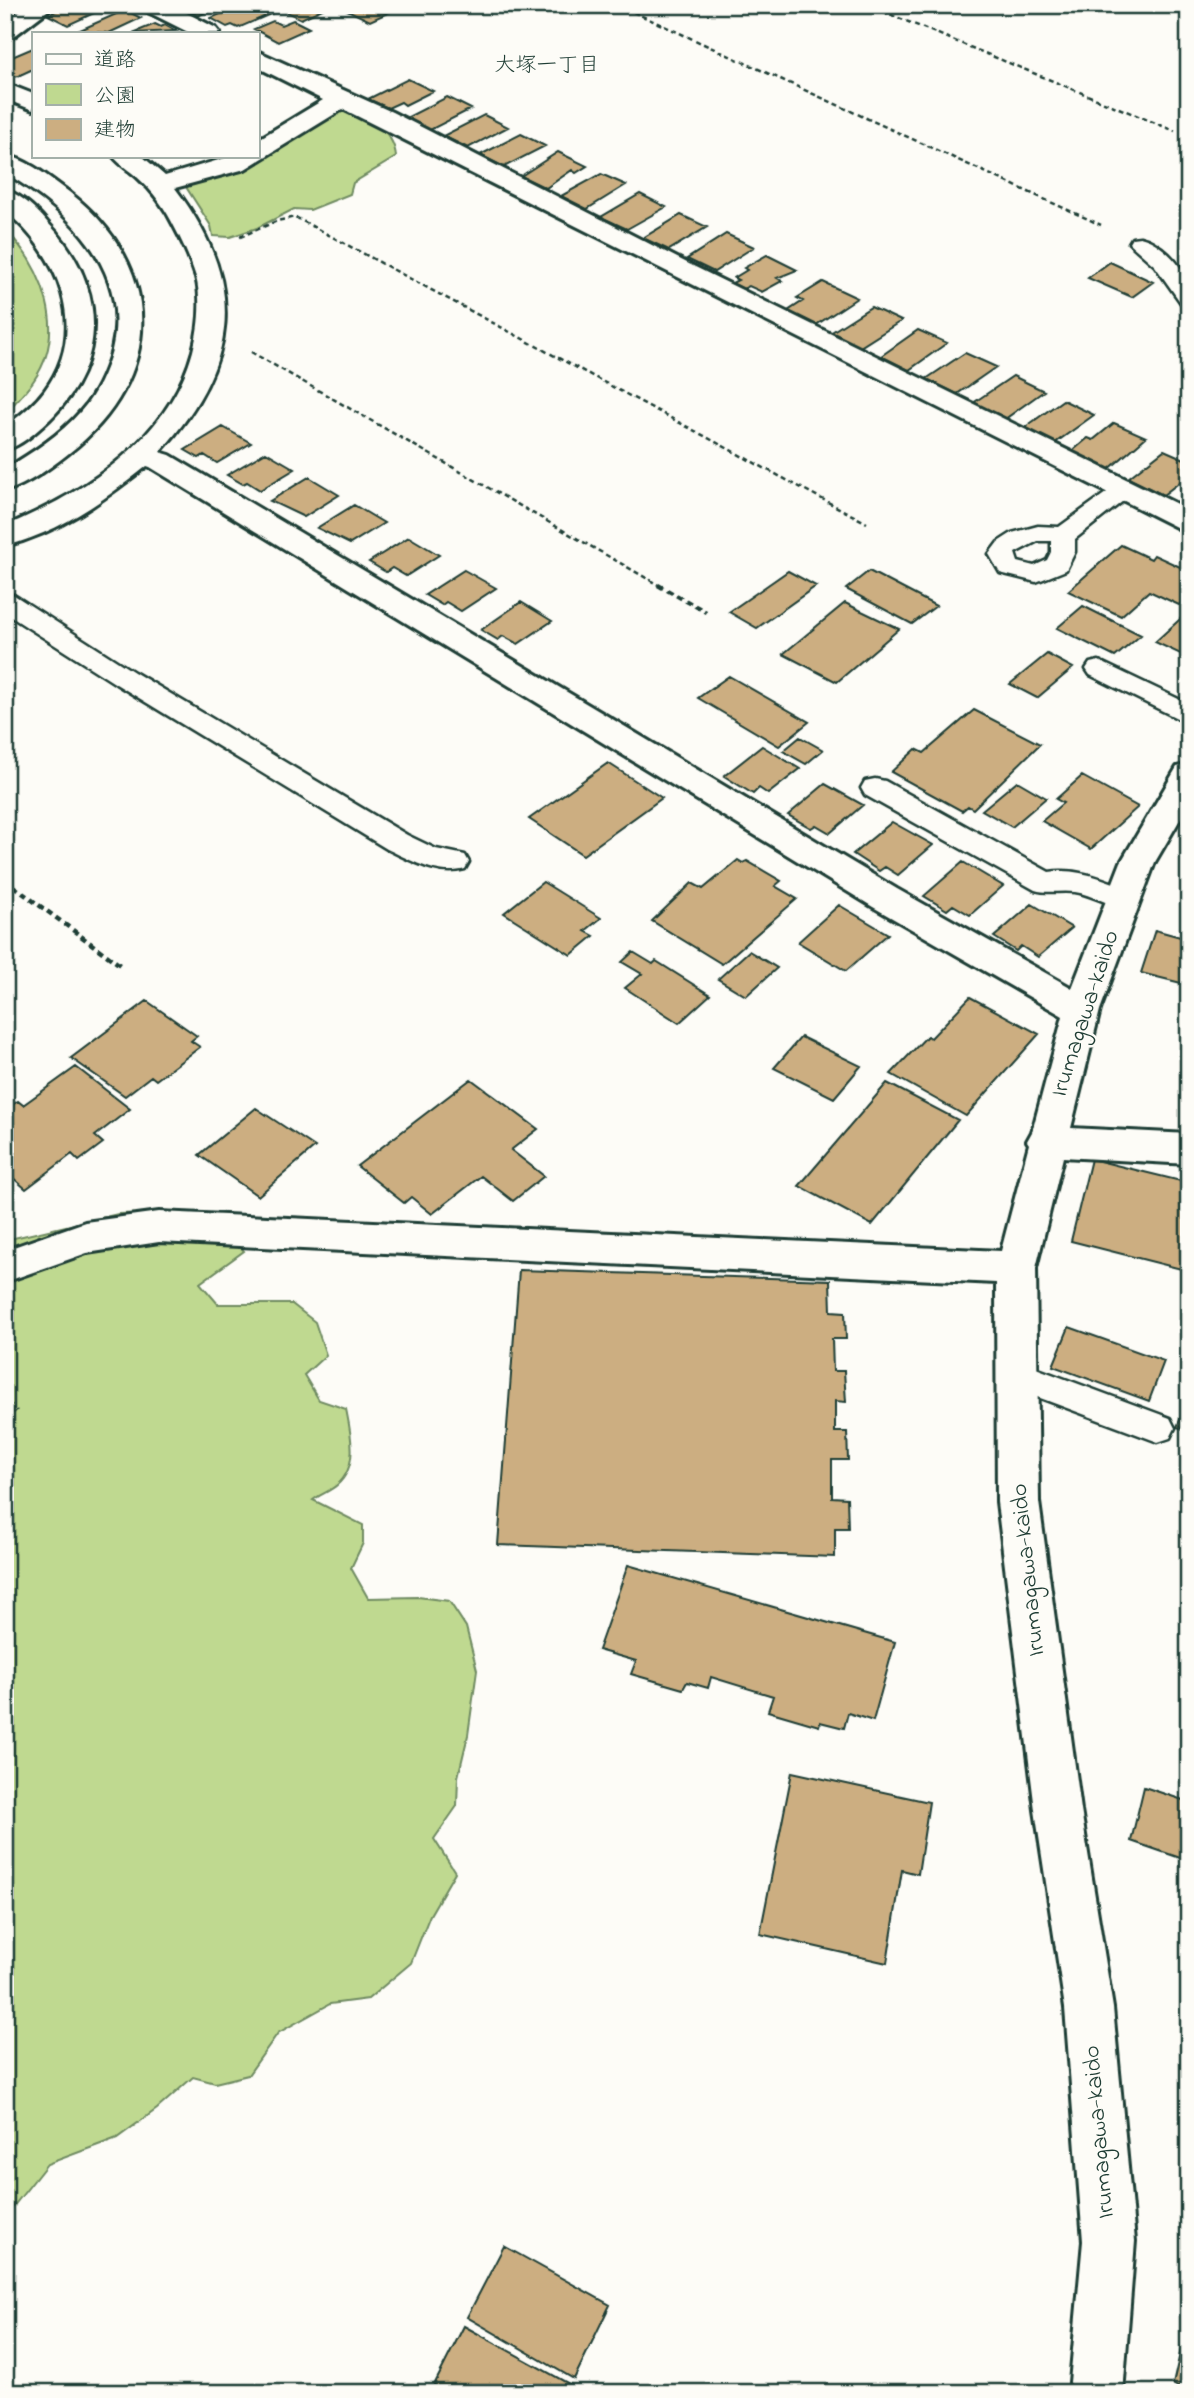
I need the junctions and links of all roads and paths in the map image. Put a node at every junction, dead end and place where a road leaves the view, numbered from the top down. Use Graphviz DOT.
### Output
graph roads {
  1 [pos="44,5"];
  2 [pos="152,5"];
  3 [pos="618,5"];
  4 [pos="867,5"];
  5 [pos="5,32"];
  6 [pos="206,32"];
  7 [pos="259,59"];
  8 [pos="5,90"];
  9 [pos="341,99"];
  10 [pos="32,103"];
  11 [pos="1175,131"];
  12 [pos="259,151"];
  13 [pos="129,158"];
  14 [pos="246,158"];
  15 [pos="5,162"];
  16 [pos="162,184"];
  17 [pos="5,198"];
  18 [pos="1140,243"];
  19 [pos="203,251"];
  20 [pos="1189,298"];
  21 [pos="213,335"];
  22 [pos="5,441"];
  23 [pos="144,456"];
  24 [pos="5,482"];
  25 [pos="1125,491"];
  26 [pos="1189,522"];
  27 [pos="867,523"];
  28 [pos="1063,536"];
  29 [pos="5,537"];
  30 [pos="5,601"];
  31 [pos="706,612"];
  32 [pos="1099,669"];
  33 [pos="1189,715"];
  34 [pos="1189,775"];
  35 [pos="875,788"];
  36 [pos="455,862"];
  37 [pos="5,880"];
  38 [pos="1125,898"];
  39 [pos="120,965"];
  40 [pos="1082,1010"];
  41 [pos="1046,1141"];
  42 [pos="1189,1149"];
  43 [pos="5,1266"];
  44 [pos="1016,1268"];
  45 [pos="1017,1375"];
  46 [pos="5,1400"];
  47 [pos="16,1412"];
  48 [pos="1158,1428"];
  49 [pos="1096,2393"];
  1 -- 5 [label="main road"];
  2 -- 6 [label="main road"];
  3 -- 18 [label="path"];
  4 -- 11 [label="path"];
  7 -- 9 [label="main road"];
  8 -- 10 [label="main road"];
  9 -- 12 [label="main road"];
  9 -- 25 [label="main road"];
  13 -- 16 [label="main road"];
  14 -- 16 [label="main road"];
  15 -- 24 [label="main road"];
  16 -- 19 [label="main road"];
  17 -- 22 [label="main road"];
  18 -- 20 [label="lane"];
  19 -- 21 [label="main road"];
  19 -- 27 [label="path"];
  21 -- 23 [label="main road"];
  21 -- 31 [label="path"];
  23 -- 29 [label="main road"];
  23 -- 40 [label="main road"];
  25 -- 26 [label="main road"];
  25 -- 28 [label="lane"];
  30 -- 36 [label="lane"];
  32 -- 33 [label="lane"];
  34 -- 38 [label="main road, Irumagawa-kaido"];
  35 -- 38 [label="lane"];
  37 -- 39 [label="path"];
  38 -- 40 [label="main road, Irumagawa-kaido"];
  40 -- 41 [label="main road, Irumagawa-kaido"];
  41 -- 42 [label="main road"];
  41 -- 44 [label="main road, Irumagawa-kaido"];
  43 -- 44 [label="main road"];
  44 -- 45 [label="main road, Irumagawa-kaido"];
  45 -- 48 [label="lane"];
  45 -- 49 [label="main road, Irumagawa-kaido"];
  46 -- 47 [label="path"];
}
